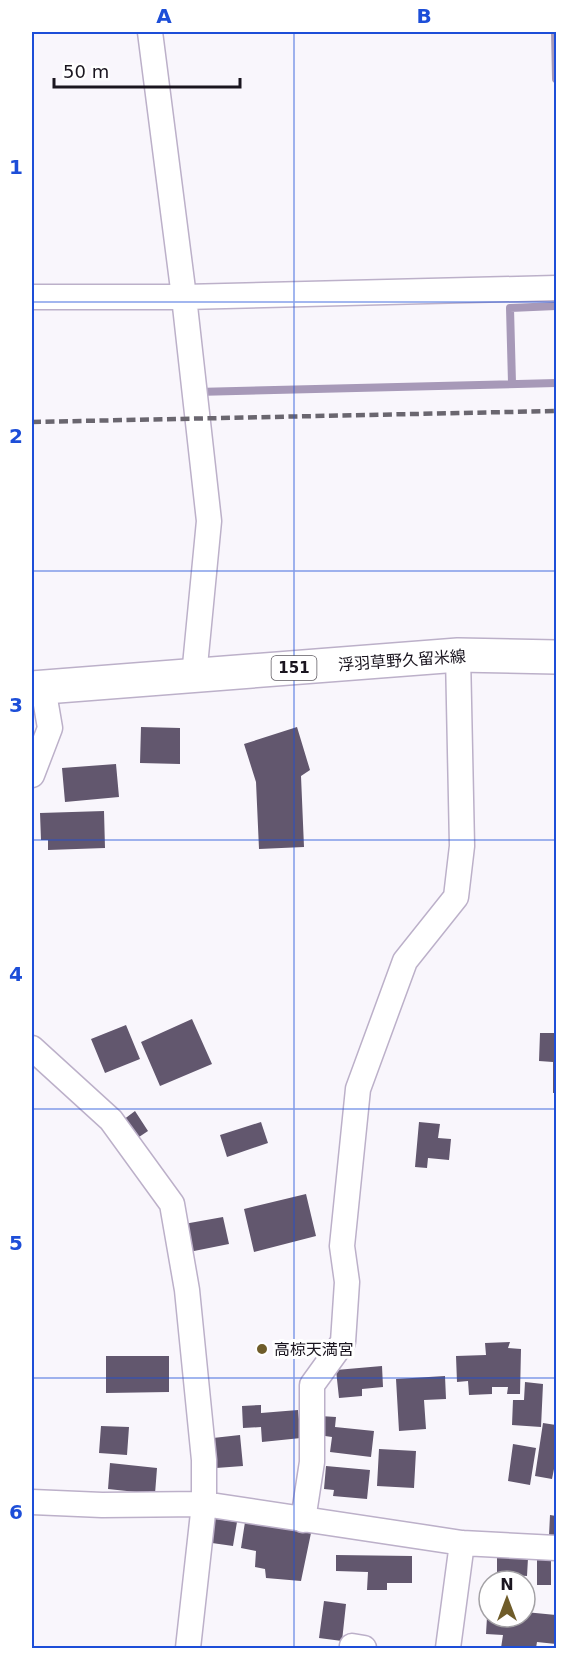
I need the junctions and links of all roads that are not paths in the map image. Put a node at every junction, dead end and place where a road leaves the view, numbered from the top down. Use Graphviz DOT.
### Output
graph roads {
  1 [pos="150,32"];
  2 [pos="556,288"];
  3 [pos="32,297"];
  4 [pos="184,297"];
  5 [pos="458,655"];
  6 [pos="556,657"];
  7 [pos="194,676"];
  8 [pos="37,688"];
  9 [pos="41,727"];
  10 [pos="32,775"];
  11 [pos="32,1048"];
  12 [pos="32,1502"];
  13 [pos="204,1504"];
  14 [pos="303,1520"];
  15 [pos="462,1543"];
  16 [pos="556,1548"];
  17 [pos="188,1648"];
  18 [pos="448,1648"];
  1 -- 4 [label="street"];
  2 -- 4 [label="street"];
  3 -- 4 [label="street"];
  4 -- 7 [label="street"];
  5 -- 6 [label="main road, 浮羽草野久留米線 / 151"];
  5 -- 7 [label="main road, 浮羽草野久留米線 / 151"];
  5 -- 14 [label="street"];
  7 -- 8 [label="main road, 浮羽草野久留米線 / 151"];
  8 -- 9 [label="street"];
  9 -- 10 [label="street"];
  11 -- 13 [label="street"];
  12 -- 13 [label="street"];
  13 -- 14 [label="street"];
  13 -- 17 [label="street"];
  14 -- 15 [label="street"];
  15 -- 16 [label="street"];
  15 -- 18 [label="street"];
}
